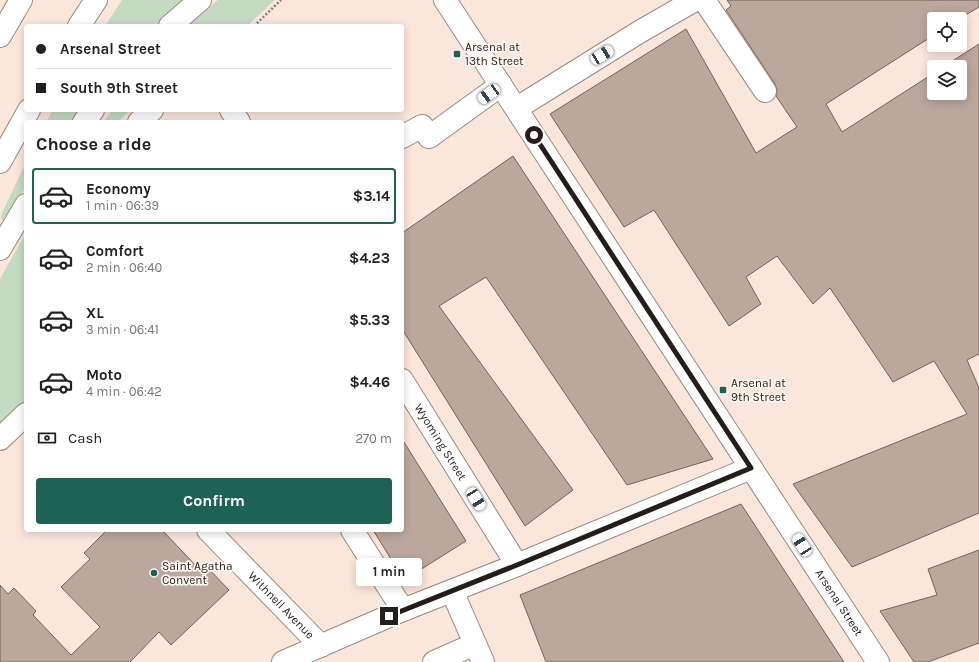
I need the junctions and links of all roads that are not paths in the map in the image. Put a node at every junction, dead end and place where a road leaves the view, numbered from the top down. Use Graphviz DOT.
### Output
graph roads {
  1 [pos="21,0"];
  2 [pos="96,0"];
  3 [pos="200,0"];
  4 [pos="445,0"];
  5 [pos="695,0"];
  6 [pos="704,0"];
  7 [pos="80,24"];
  8 [pos="172,24"];
  9 [pos="0,36"];
  10 [pos="501,86"];
  11 [pos="765,91"];
  12 [pos="517,108"];
  13 [pos="28,112"];
  14 [pos="150,112"];
  15 [pos="141,120"];
  16 [pos="404,136"];
  17 [pos="0,162"];
  18 [pos="24,208"];
  19 [pos="0,249"];
  20 [pos="404,383"];
  21 [pos="24,416"];
  22 [pos="0,439"];
  23 [pos="751,468"];
  24 [pos="210,532"];
  25 [pos="353,532"];
  26 [pos="517,565"];
  27 [pos="452,591"];
  28 [pos="403,610"];
  29 [pos="321,646"];
  30 [pos="479,653"];
  31 [pos="283,662"];
  32 [pos="434,662"];
  33 [pos="878,662"];
  1 -- 9 [label="main road"];
  2 -- 7 [label="main road"];
  3 -- 8 [label="main road"];
  4 -- 10 [label="main road, Arsenal Street"];
  5 -- 12 [label="main road"];
  6 -- 11 [label="main road"];
  10 -- 12 [label="main road, Arsenal Street"];
  10 -- 16 [label="main road"];
  12 -- 23 [label="main road, Arsenal Street"];
  13 -- 17 [label="main road"];
  14 -- 15 [label="main road"];
  18 -- 19 [label="main road"];
  20 -- 26 [label="main road, Wyoming Street"];
  21 -- 22 [label="main road"];
  23 -- 26 [label="main road"];
  23 -- 33 [label="main road, Arsenal Street"];
  24 -- 29 [label="main road, Withnell Avenue"];
  25 -- 28 [label="main road"];
  26 -- 27 [label="main road"];
  27 -- 28 [label="main road"];
  27 -- 30 [label="main road"];
  28 -- 29 [label="main road"];
  29 -- 31 [label="main road"];
  30 -- 32 [label="main road"];
}
